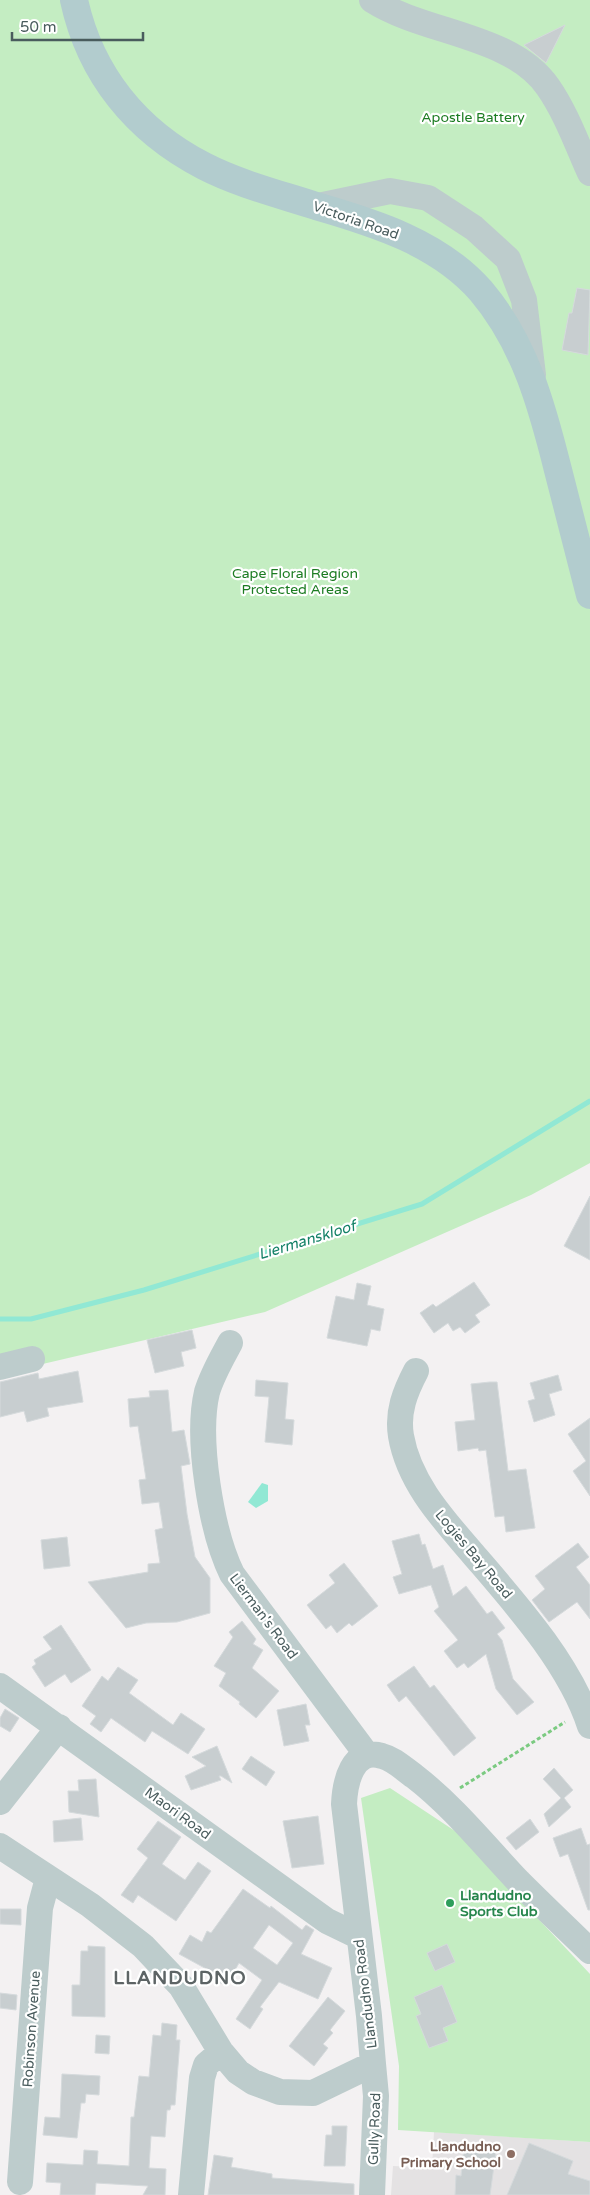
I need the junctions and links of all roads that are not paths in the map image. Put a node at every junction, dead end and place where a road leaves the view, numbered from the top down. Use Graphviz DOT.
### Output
graph roads {
  1 [pos="74,0"];
  2 [pos="372,0"];
  3 [pos="590,173"];
  4 [pos="318,206"];
  5 [pos="534,383"];
  6 [pos="590,595"];
  7 [pos="230,1343"];
  8 [pos="32,1359"];
  9 [pos="0,1367"];
  10 [pos="416,1371"];
  11 [pos="0,1686"];
  12 [pos="587,1718"];
  13 [pos="59,1728"];
  14 [pos="367,1756"];
  15 [pos="0,1802"];
  16 [pos="0,1846"];
  17 [pos="48,1878"];
  18 [pos="358,1936"];
  19 [pos="590,1951"];
  20 [pos="221,2052"];
  21 [pos="373,2064"];
  22 [pos="20,2182"];
  23 [pos="191,2195"];
  24 [pos="372,2195"];
  1 -- 4 [label="main road, Victoria Road"];
  2 -- 3 [label="street"];
  4 -- 5 [label="main road, Victoria Road"];
  4 -- 5 [label="street"];
  5 -- 6 [label="main road, Victoria Road"];
  7 -- 14 [label="street, Lierman's Road"];
  8 -- 9 [label="street"];
  10 -- 12 [label="street, Logies Bay Road"];
  11 -- 13 [label="street, Maori Road"];
  13 -- 15 [label="street"];
  13 -- 18 [label="street, Maori Road"];
  14 -- 18 [label="street, Llandudno Road"];
  14 -- 19 [label="street"];
  16 -- 17 [label="street, Llandudno Road"];
  17 -- 20 [label="street, Llandudno Road"];
  17 -- 22 [label="street, Robinson Avenue"];
  18 -- 21 [label="street, Llandudno Road"];
  20 -- 21 [label="street, Llandudno Road"];
  20 -- 23 [label="street"];
  21 -- 24 [label="street, Gully Road"];
}
